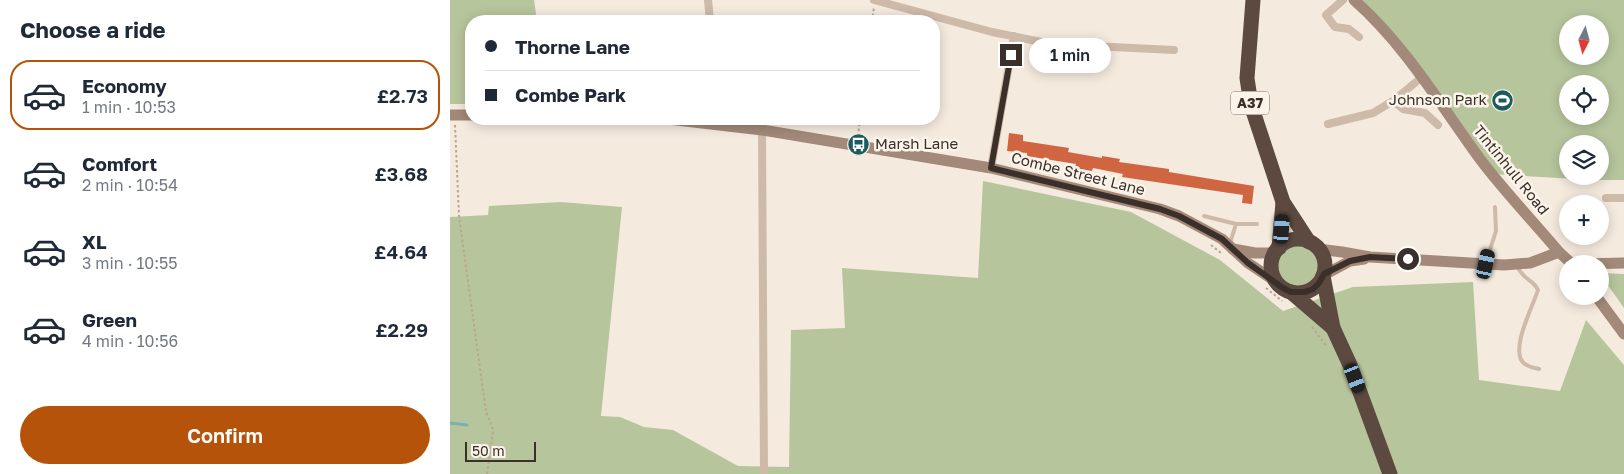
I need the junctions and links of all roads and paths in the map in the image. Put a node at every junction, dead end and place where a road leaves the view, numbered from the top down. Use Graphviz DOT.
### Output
graph roads {
  1 [pos="708,0"];
  2 [pos="875,0"];
  3 [pos="1253,0"];
  4 [pos="1343,0"];
  5 [pos="1354,0"];
  6 [pos="709,15"];
  7 [pos="873,15"];
  8 [pos="933,15"];
  9 [pos="940,17"];
  10 [pos="1014,36"];
  11 [pos="1359,37"];
  12 [pos="1174,50"];
  13 [pos="1422,77"];
  14 [pos="1393,101"];
  15 [pos="452,115"];
  16 [pos="465,115"];
  17 [pos="1328,124"];
  18 [pos="736,125"];
  19 [pos="859,125"];
  20 [pos="1438,125"];
  21 [pos="762,130"];
  22 [pos="857,146"];
  23 [pos="991,168"];
  24 [pos="1609,198"];
  25 [pos="1624,198"];
  26 [pos="1283,202"];
  27 [pos="1495,207"];
  28 [pos="1204,216"];
  29 [pos="1236,224"];
  30 [pos="1257,224"];
  31 [pos="1208,243"];
  32 [pos="1314,246"];
  33 [pos="1228,250"];
  34 [pos="1277,250"];
  35 [pos="1559,252"];
  36 [pos="1562,255"];
  37 [pos="1370,257"];
  38 [pos="1609,263"];
  39 [pos="1624,263"];
  40 [pos="1486,264"];
  41 [pos="1516,264"];
  42 [pos="1324,275"];
  43 [pos="1268,283"];
  44 [pos="1287,297"];
  45 [pos="1603,305"];
  46 [pos="1308,322"];
  47 [pos="1334,328"];
  48 [pos="1624,334"];
  49 [pos="1330,352"];
  50 [pos="1540,369"];
  51 [pos="488,474"];
  52 [pos="764,474"];
  53 [pos="1390,474"];
  1 -- 6 [label="street"];
  2 -- 7 [label="path"];
  2 -- 8 [label="street"];
  3 -- 26 [label="highway, A37"];
  4 -- 11 [label="street"];
  5 -- 13 [label="street, Tintinhull Road"];
  9 -- 10 [label="street"];
  10 -- 12 [label="street"];
  10 -- 23 [label="street"];
  13 -- 14 [label="street"];
  13 -- 35 [label="street, Tintinhull Road"];
  14 -- 17 [label="street"];
  14 -- 20 [label="street"];
  15 -- 16 [label="street"];
  15 -- 51 [label="path"];
  18 -- 21 [label="street, Combe Street Lane"];
  19 -- 22 [label="path"];
  21 -- 22 [label="street, Combe Street Lane"];
  21 -- 52 [label="street"];
  22 -- 23 [label="street, Combe Street Lane"];
  23 -- 33 [label="street, Combe Street Lane"];
  24 -- 25 [label="street"];
  26 -- 32 [label="highway, A37"];
  26 -- 34 [label="highway, A37"];
  27 -- 40 [label="lane"];
  28 -- 29 [label="lane"];
  29 -- 30 [label="lane"];
  29 -- 33 [label="lane"];
  31 -- 33 [label="path"];
  32 -- 34 [label="highway"];
  32 -- 37 [label="street"];
  32 -- 42 [label="highway, A37"];
  33 -- 34 [label="street, Combe Street Lane"];
  33 -- 43 [label="street, Combe Street Lane"];
  34 -- 43 [label="highway, A37"];
  35 -- 36 [label="street, Tintinhull Road"];
  35 -- 41 [label="street"];
  37 -- 40 [label="street"];
  37 -- 42 [label="street"];
  38 -- 39 [label="street"];
  40 -- 41 [label="street"];
  41 -- 50 [label="lane"];
  42 -- 44 [label="highway"];
  42 -- 47 [label="highway, A37"];
  43 -- 44 [label="path"];
  43 -- 44 [label="highway, A37"];
  44 -- 47 [label="highway, A37"];
  45 -- 48 [label="street"];
  46 -- 49 [label="path"];
  47 -- 53 [label="highway, A37"];
}
